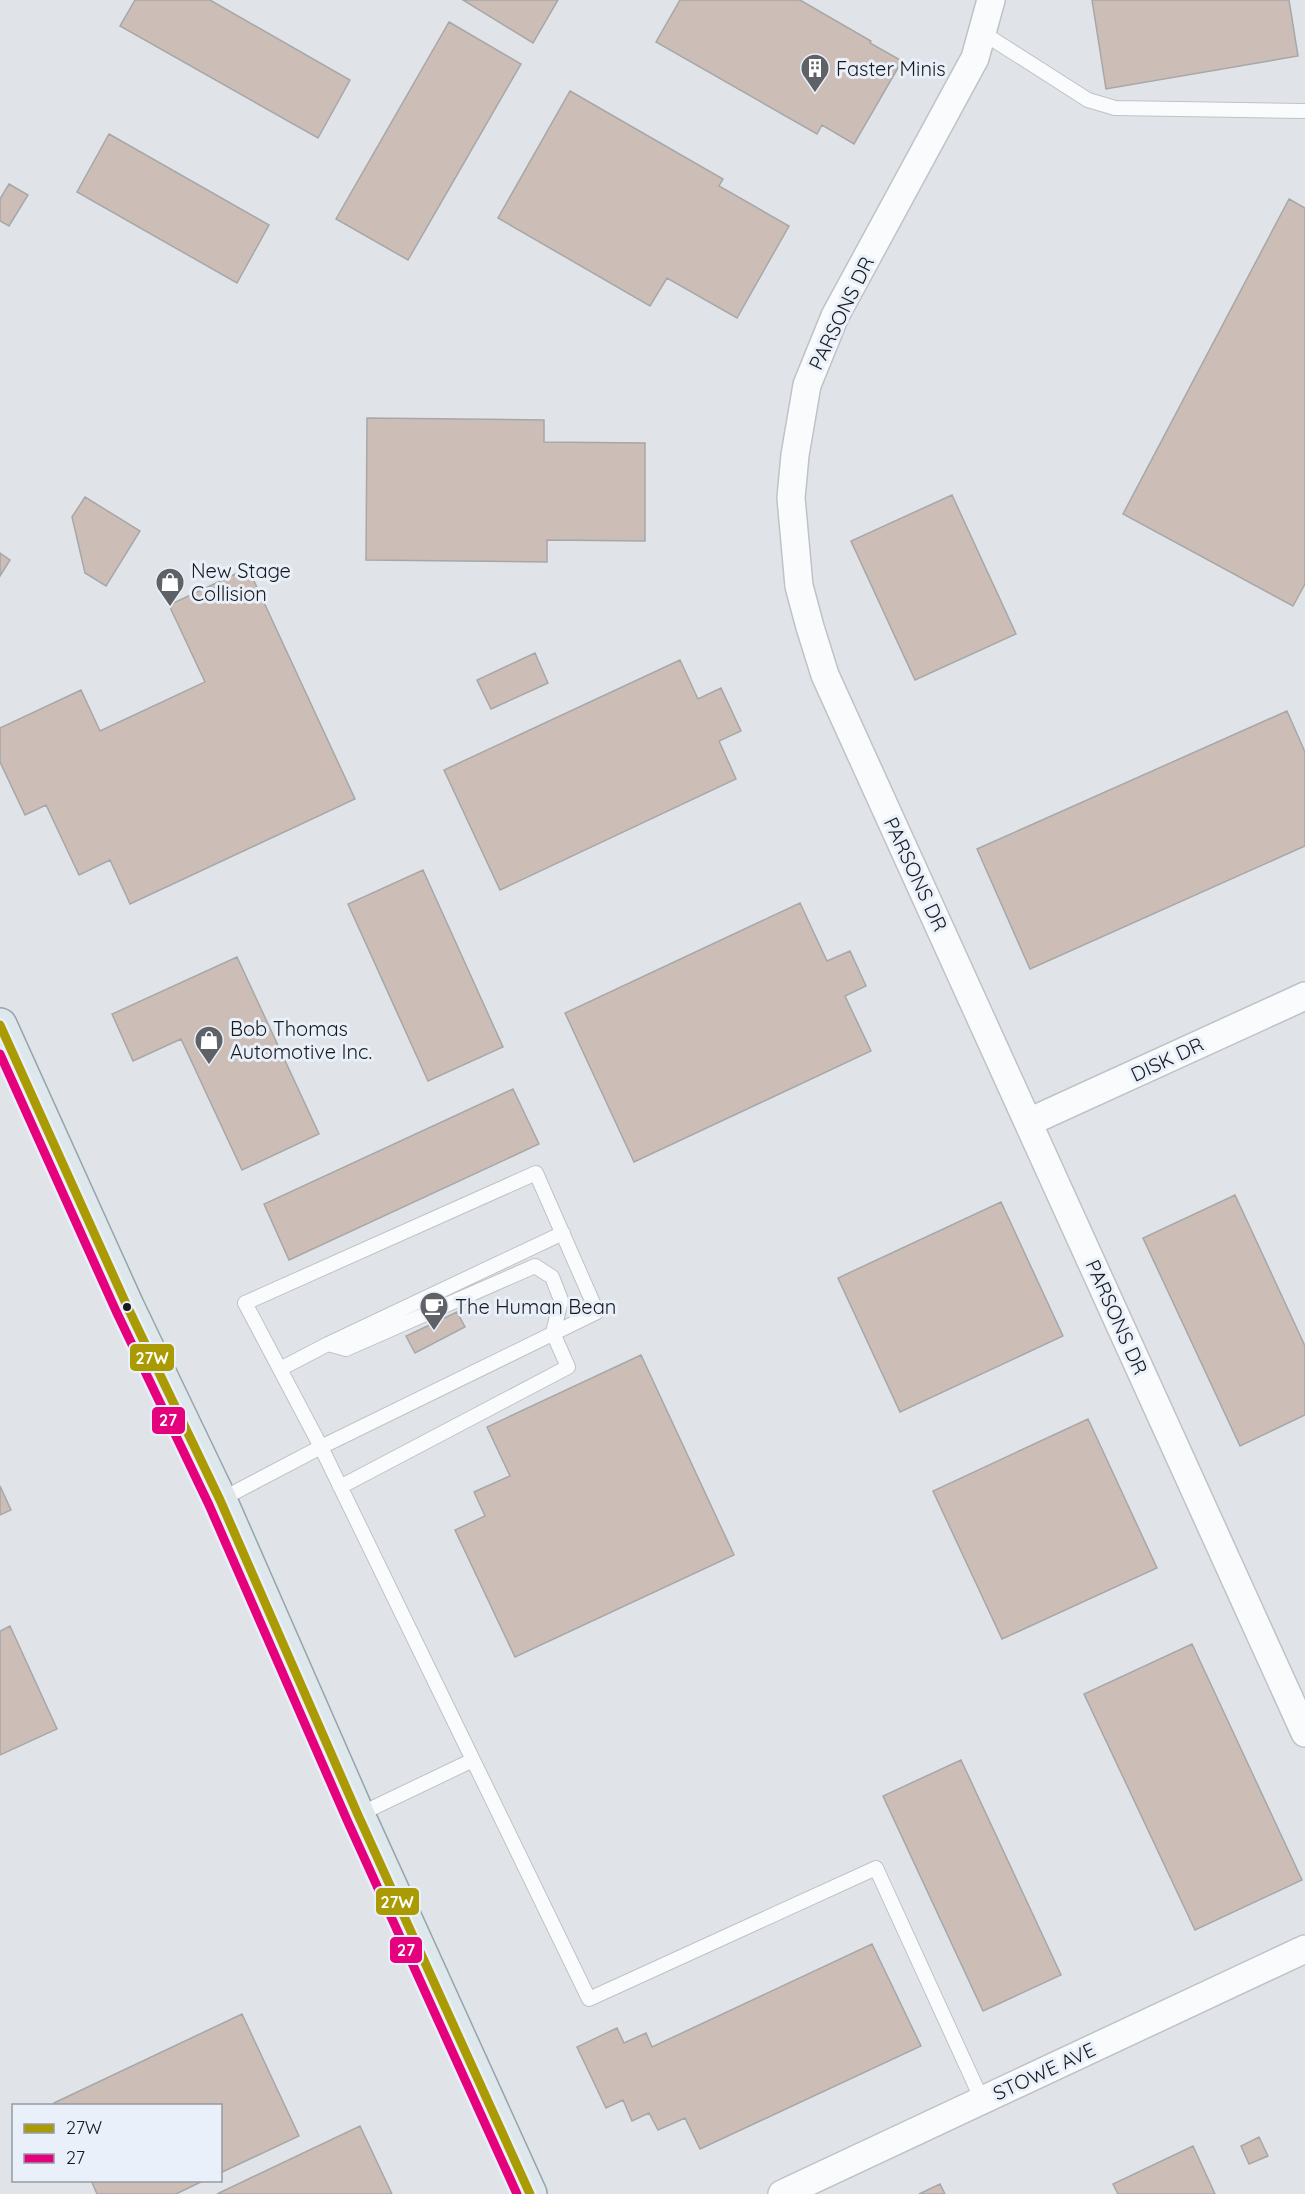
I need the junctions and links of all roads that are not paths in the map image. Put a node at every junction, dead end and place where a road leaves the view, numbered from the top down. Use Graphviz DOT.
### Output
graph roads {
  1 [pos="991,0"];
  2 [pos="983,33"];
  3 [pos="1305,111"];
  4 [pos="1305,996"];
  5 [pos="0,1025"];
  6 [pos="1029,1122"];
  7 [pos="563,1233"];
  8 [pos="553,1333"];
  9 [pos="328,1344"];
  10 [pos="280,1369"];
  11 [pos="321,1447"];
  12 [pos="340,1488"];
  13 [pos="220,1500"];
  14 [pos="1305,1733"];
  15 [pos="473,1760"];
  16 [pos="358,1815"];
  17 [pos="1305,1949"];
  18 [pos="982,2100"];
  19 [pos="530,2194"];
  20 [pos="782,2194"];
  1 -- 2 [label="street, PARSONS DR"];
  2 -- 3 [label="lane"];
  2 -- 6 [label="street, PARSONS DR"];
  4 -- 6 [label="street, DISK DR"];
  5 -- 13 [label="main road"];
  6 -- 14 [label="street, PARSONS DR"];
  7 -- 8 [label="lane"];
  7 -- 9 [label="lane"];
  7 -- 10 [label="lane"];
  8 -- 9 [label="lane"];
  8 -- 11 [label="lane"];
  8 -- 12 [label="lane"];
  9 -- 10 [label="lane"];
  10 -- 11 [label="lane"];
  11 -- 12 [label="lane"];
  11 -- 13 [label="lane"];
  12 -- 15 [label="lane"];
  13 -- 16 [label="main road"];
  15 -- 16 [label="lane"];
  15 -- 18 [label="lane"];
  16 -- 19 [label="main road"];
  17 -- 18 [label="street, STOWE AVE"];
  18 -- 20 [label="street, STOWE AVE"];
}
